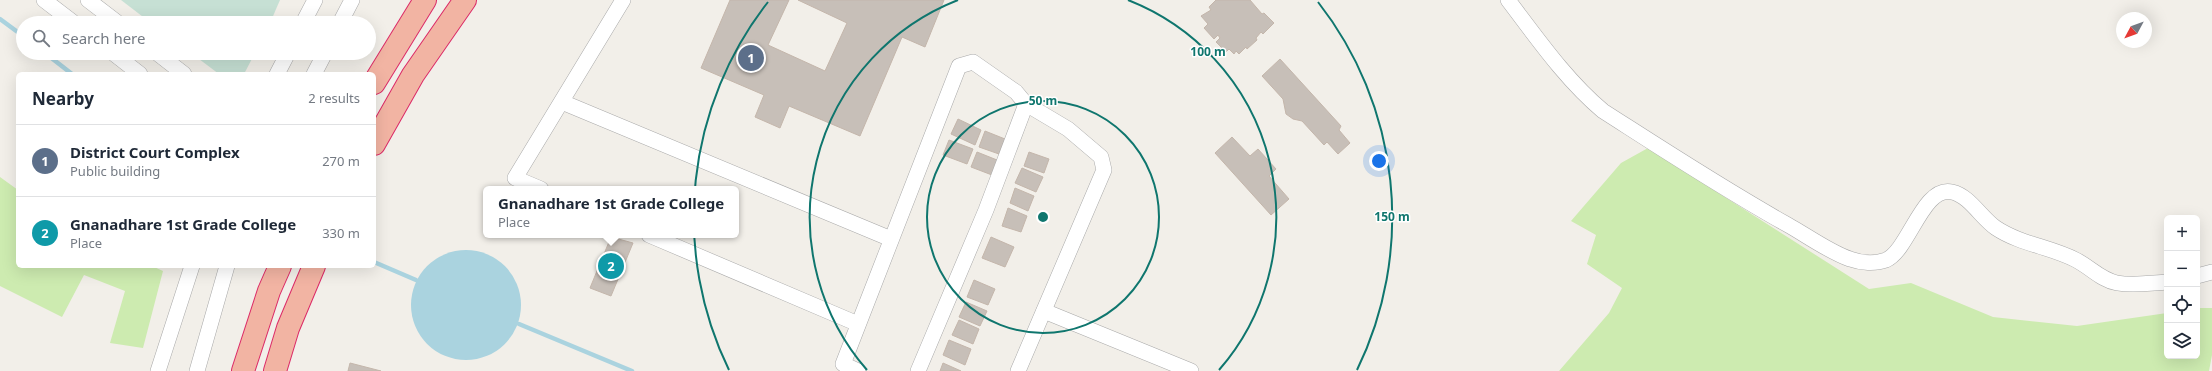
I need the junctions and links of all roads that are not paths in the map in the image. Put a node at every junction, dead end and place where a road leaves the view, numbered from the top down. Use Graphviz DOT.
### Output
graph roads {
  1 [pos="44,0"];
  2 [pos="88,0"];
  3 [pos="315,0"];
  4 [pos="352,0"];
  5 [pos="425,0"];
  6 [pos="464,0"];
  7 [pos="624,0"];
  8 [pos="1508,0"];
  9 [pos="65,16"];
  10 [pos="109,16"];
  11 [pos="307,16"];
  12 [pos="344,16"];
  13 [pos="122,60"];
  14 [pos="166,60"];
  15 [pos="285,60"];
  16 [pos="321,60"];
  17 [pos="137,72"];
  18 [pos="181,72"];
  19 [pos="279,72"];
  20 [pos="315,72"];
  21 [pos="376,79"];
  22 [pos="562,102"];
  23 [pos="1026,104"];
  24 [pos="376,140"];
  25 [pos="534,186"];
  26 [pos="656,238"];
  27 [pos="891,239"];
  28 [pos="191,268"];
  29 [pos="226,268"];
  30 [pos="279,268"];
  31 [pos="313,268"];
  32 [pos="2212,272"];
  33 [pos="2200,275"];
  34 [pos="2164,282"];
  35 [pos="1044,311"];
  36 [pos="858,324"];
  37 [pos="158,371"];
  38 [pos="196,371"];
  39 [pos="242,371"];
  40 [pos="275,371"];
  41 [pos="858,371"];
  42 [pos="918,371"];
  43 [pos="1018,371"];
  44 [pos="1191,371"];
  1 -- 9 [label="street"];
  2 -- 10 [label="street"];
  3 -- 11 [label="street"];
  4 -- 12 [label="street"];
  5 -- 21 [label="highway"];
  6 -- 24 [label="highway"];
  7 -- 22 [label="street"];
  8 -- 34 [label="street"];
  13 -- 17 [label="street"];
  14 -- 18 [label="street"];
  15 -- 19 [label="street"];
  16 -- 20 [label="street"];
  22 -- 25 [label="street"];
  22 -- 27 [label="street"];
  23 -- 27 [label="street"];
  23 -- 35 [label="street"];
  23 -- 42 [label="street"];
  26 -- 36 [label="street"];
  27 -- 36 [label="street"];
  28 -- 37 [label="street"];
  29 -- 38 [label="street"];
  30 -- 39 [label="highway"];
  31 -- 40 [label="highway"];
  32 -- 33 [label="street"];
  35 -- 43 [label="street"];
  35 -- 44 [label="street"];
  36 -- 41 [label="street"];
}
